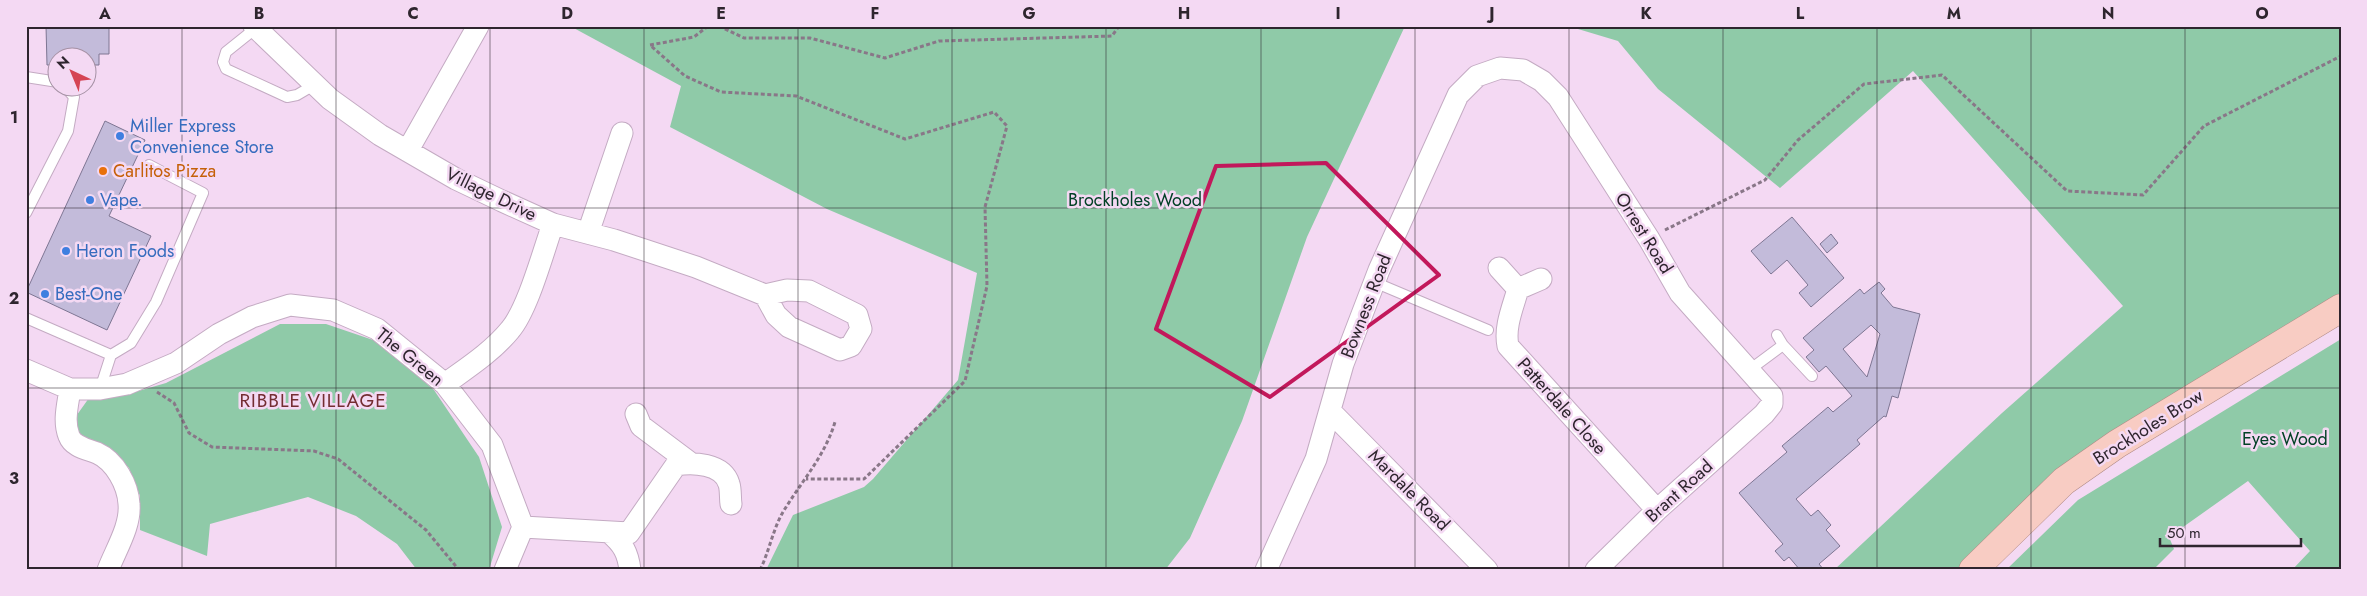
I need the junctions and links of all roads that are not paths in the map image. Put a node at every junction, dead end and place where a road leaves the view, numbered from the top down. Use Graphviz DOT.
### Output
graph roads {
  1 [pos="478,26"];
  2 [pos="256,27"];
  3 [pos="1500,68"];
  4 [pos="26,77"];
  5 [pos="48,80"];
  6 [pos="314,85"];
  7 [pos="74,98"];
  8 [pos="622,132"];
  9 [pos="408,150"];
  10 [pos="149,165"];
  11 [pos="26,213"];
  12 [pos="553,224"];
  13 [pos="588,233"];
  14 [pos="1499,268"];
  15 [pos="1541,279"];
  16 [pos="1374,282"];
  17 [pos="1518,289"];
  18 [pos="765,295"];
  19 [pos="2341,308"];
  20 [pos="26,318"];
  21 [pos="1488,330"];
  22 [pos="111,355"];
  23 [pos="26,370"];
  24 [pos="1748,371"];
  25 [pos="1812,376"];
  26 [pos="445,384"];
  27 [pos="100,389"];
  28 [pos="70,390"];
  29 [pos="1330,411"];
  30 [pos="636,414"];
  31 [pos="1764,414"];
  32 [pos="689,462"];
  33 [pos="730,504"];
  34 [pos="1656,510"];
  35 [pos="523,527"];
  36 [pos="610,532"];
  37 [pos="108,570"];
  38 [pos="505,570"];
  39 [pos="630,570"];
  40 [pos="1266,570"];
  41 [pos="1487,570"];
  42 [pos="1596,570"];
  43 [pos="1972,570"];
  1 -- 9 [label="street"];
  2 -- 6 [label="street, Village Drive"];
  2 -- 6 [label="lane"];
  3 -- 16 [label="street, Bowness Road"];
  3 -- 24 [label="street, Orrest Road"];
  4 -- 5 [label="lane"];
  6 -- 9 [label="street, Village Drive"];
  7 -- 11 [label="lane"];
  8 -- 13 [label="street"];
  9 -- 12 [label="street, Village Drive"];
  10 -- 22 [label="lane"];
  12 -- 13 [label="street, Village Drive"];
  12 -- 26 [label="street"];
  13 -- 18 [label="street, Village Drive"];
  14 -- 17 [label="street"];
  15 -- 17 [label="street"];
  16 -- 21 [label="lane"];
  16 -- 29 [label="street, Bowness Road"];
  17 -- 34 [label="street, Patterdale Close"];
  19 -- 43 [label="highway, Brockholes Brow"];
  20 -- 22 [label="lane"];
  22 -- 27 [label="lane"];
  23 -- 28 [label="street, The Green"];
  24 -- 25 [label="lane"];
  24 -- 31 [label="street, Orrest Road"];
  26 -- 27 [label="street, The Green"];
  26 -- 35 [label="street, The Green"];
  27 -- 28 [label="street, The Green"];
  28 -- 37 [label="street"];
  29 -- 40 [label="street, Bowness Road"];
  29 -- 41 [label="street, Mardale Road"];
  30 -- 32 [label="street"];
  31 -- 34 [label="street, Brant Road"];
  32 -- 33 [label="street"];
  32 -- 36 [label="street"];
  34 -- 42 [label="street, Brant Road"];
  35 -- 36 [label="street"];
  35 -- 38 [label="street"];
  36 -- 39 [label="street"];
}
